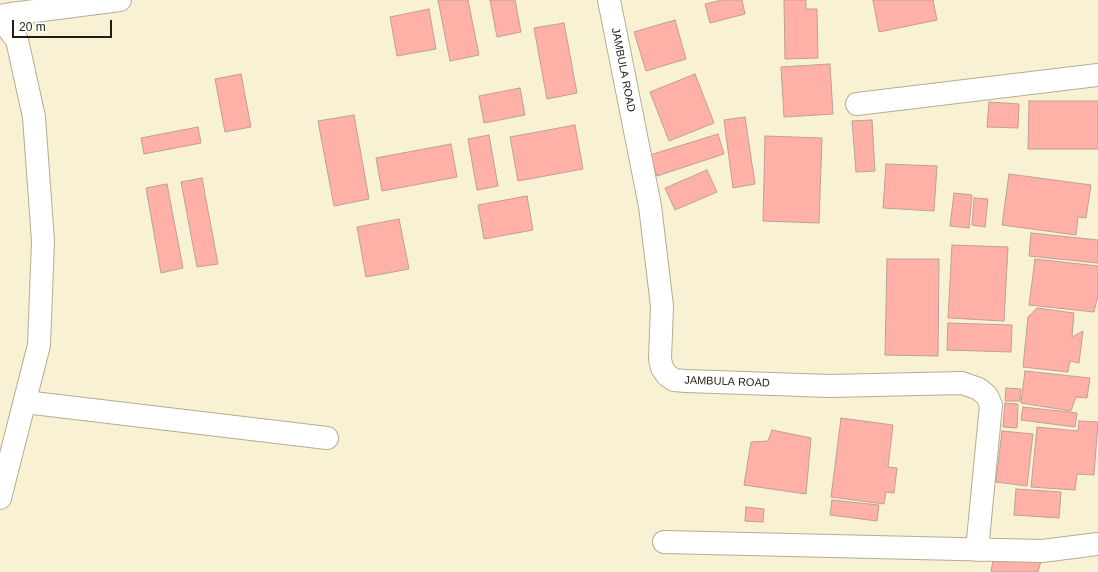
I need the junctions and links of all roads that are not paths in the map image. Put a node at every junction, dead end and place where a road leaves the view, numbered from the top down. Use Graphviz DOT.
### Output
graph roads {
  1 [pos="120,0"];
  2 [pos="609,0"];
  3 [pos="0,17"];
  4 [pos="1098,75"];
  5 [pos="857,104"];
  6 [pos="25,402"];
  7 [pos="327,438"];
  8 [pos="0,498"];
  9 [pos="664,542"];
  10 [pos="1098,544"];
  11 [pos="977,550"];
  1 -- 3 [label="street"];
  2 -- 11 [label="street, JAMBULA ROAD"];
  3 -- 6 [label="street"];
  4 -- 5 [label="street"];
  6 -- 7 [label="street"];
  6 -- 8 [label="street"];
  9 -- 11 [label="street"];
  10 -- 11 [label="street"];
}
